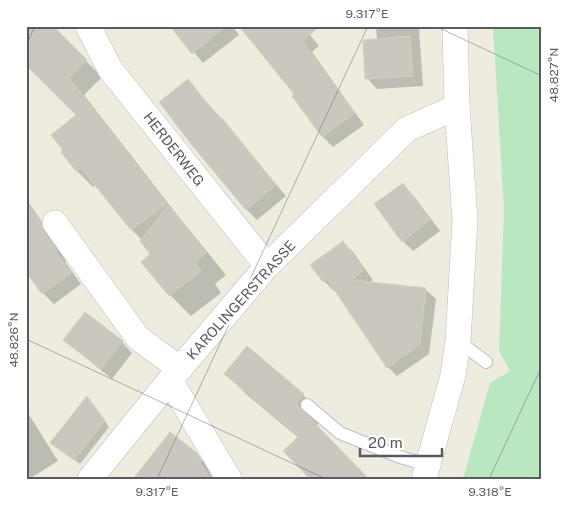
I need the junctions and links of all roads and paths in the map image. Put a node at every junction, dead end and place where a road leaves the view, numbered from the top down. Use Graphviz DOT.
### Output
graph roads {
  1 [pos="88,26"];
  2 [pos="455,26"];
  3 [pos="457,107"];
  4 [pos="54,223"];
  5 [pos="267,266"];
  6 [pos="458,340"];
  7 [pos="486,362"];
  8 [pos="175,374"];
  9 [pos="307,404"];
  10 [pos="426,472"];
  11 [pos="90,479"];
  12 [pos="230,479"];
  1 -- 5 [label="street, HERDERWEG"];
  2 -- 3 [label="street"];
  3 -- 5 [label="street, KAROLINGERSTRASSE"];
  3 -- 6 [label="street"];
  4 -- 8 [label="street"];
  5 -- 8 [label="street, KAROLINGERSTRASSE"];
  6 -- 7 [label="lane"];
  6 -- 10 [label="street"];
  8 -- 11 [label="street, KAROLINGERSTRASSE"];
  8 -- 12 [label="street"];
  9 -- 10 [label="lane"];
}
